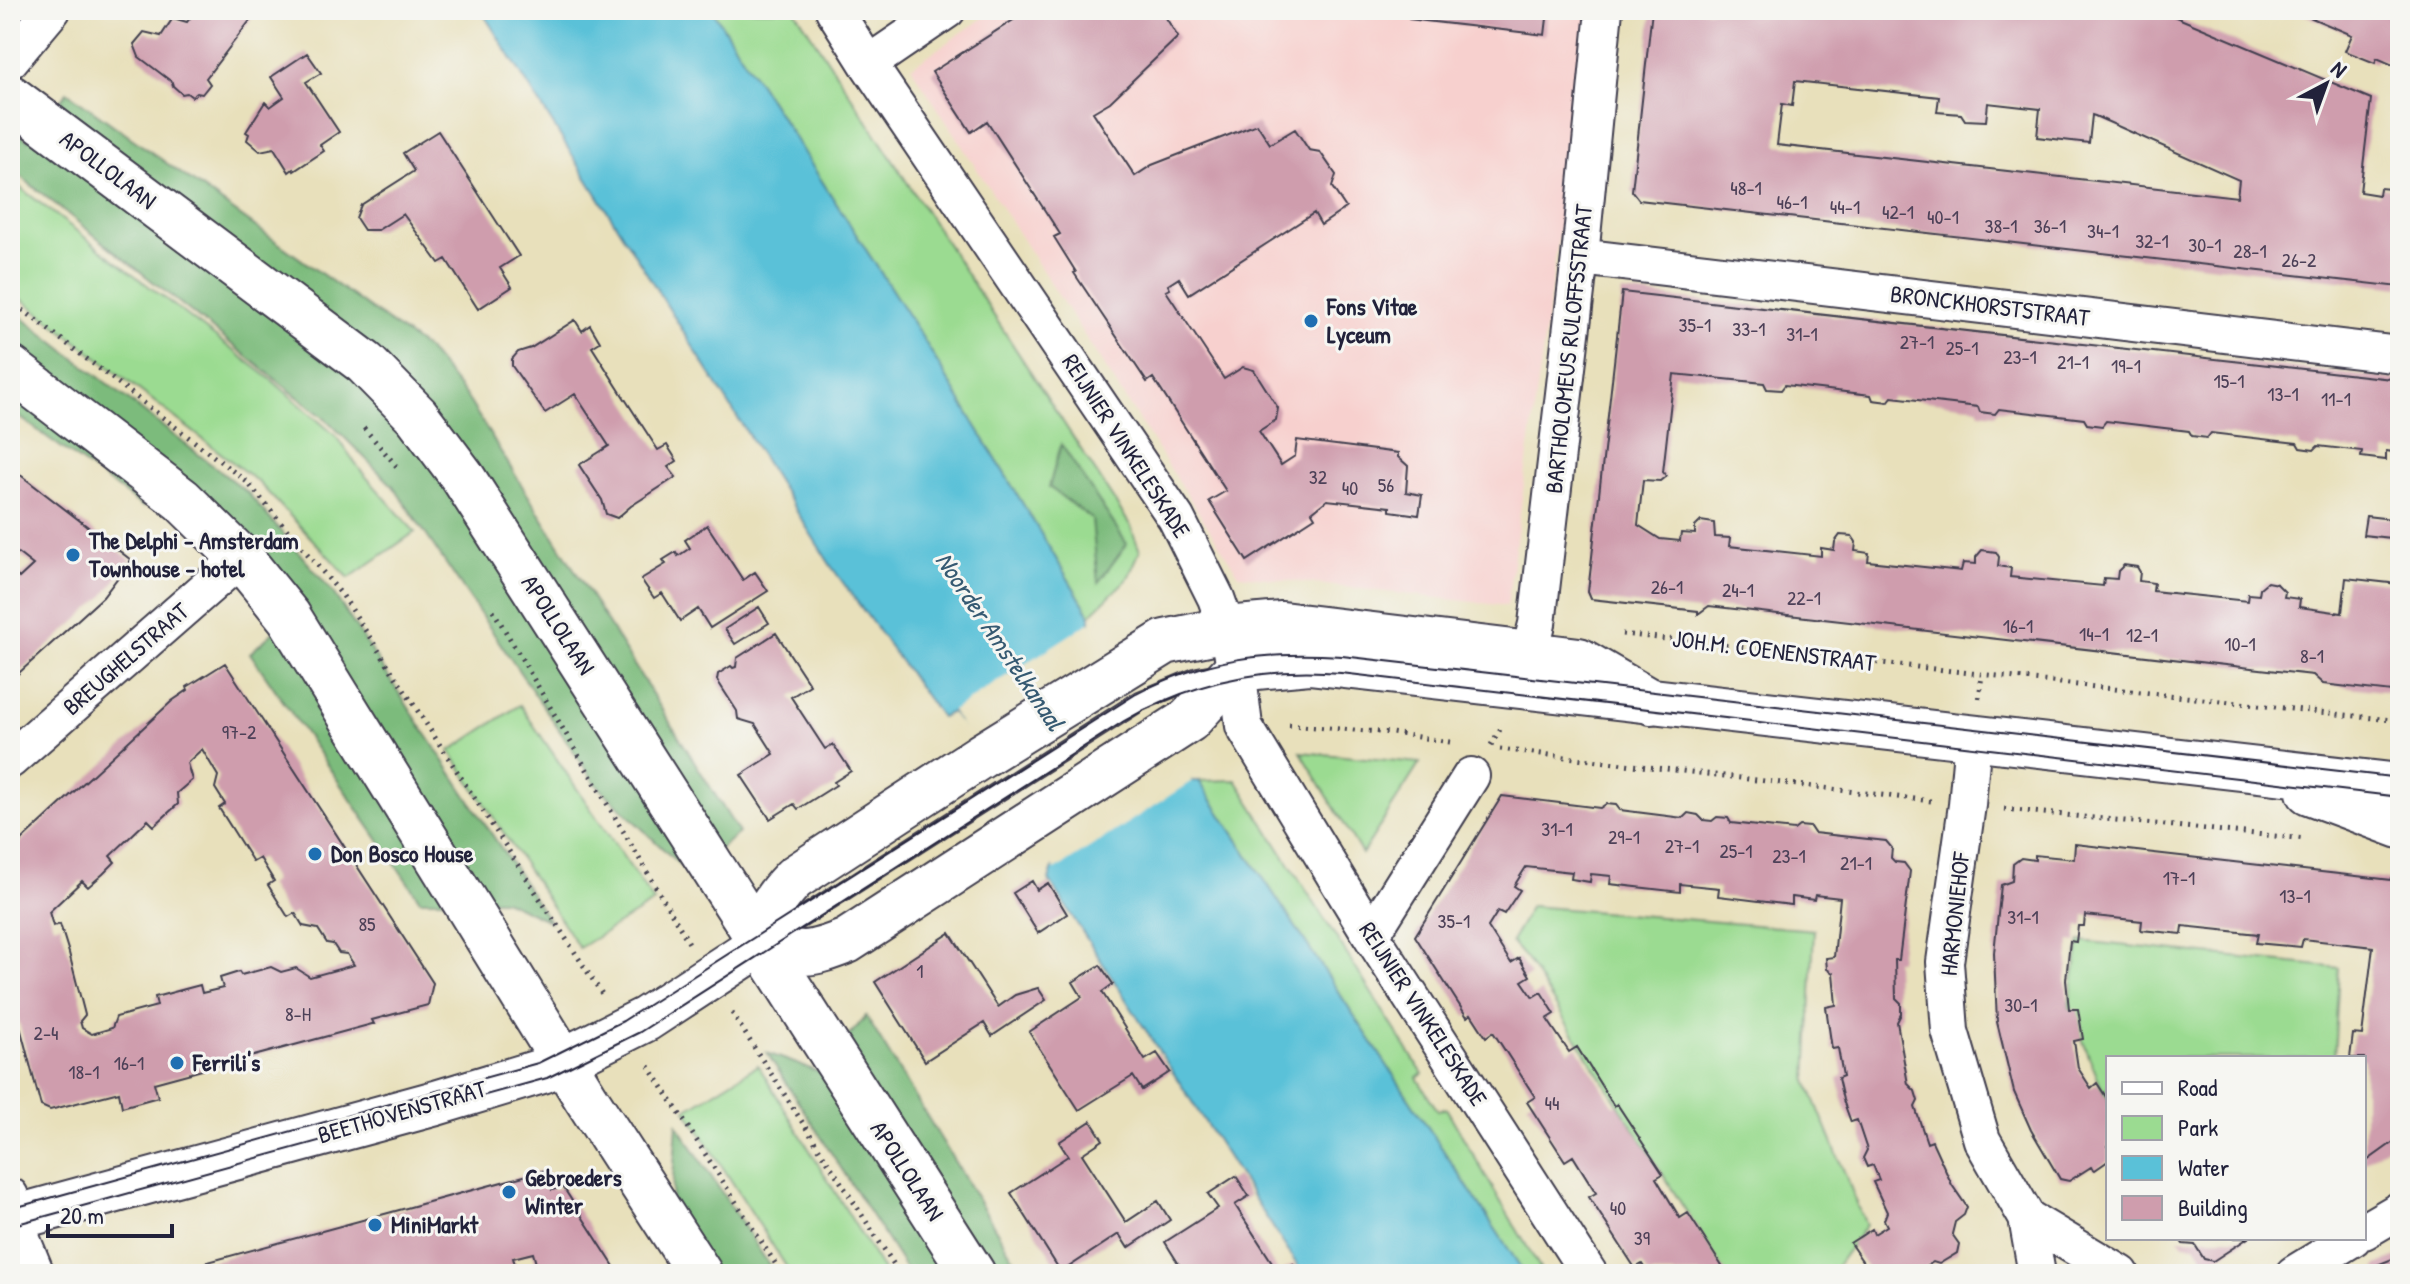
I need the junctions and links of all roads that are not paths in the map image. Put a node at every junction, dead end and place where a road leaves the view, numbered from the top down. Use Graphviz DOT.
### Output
graph roads {
  1 [pos="52,10"];
  2 [pos="834,10"];
  3 [pos="947,10"];
  4 [pos="1604,10"];
  5 [pos="10,60"];
  6 [pos="868,64"];
  7 [pos="10,97"];
  8 [pos="1580,257"];
  9 [pos="2400,355"];
  10 [pos="10,368"];
  11 [pos="241,558"];
  12 [pos="1226,632"];
  13 [pos="1526,669"];
  14 [pos="1141,702"];
  15 [pos="1973,738"];
  16 [pos="10,760"];
  17 [pos="1480,762"];
  18 [pos="2248,767"];
  19 [pos="2400,786"];
  20 [pos="2400,826"];
  21 [pos="1371,935"];
  22 [pos="762,943"];
  23 [pos="564,1061"];
  24 [pos="2400,1210"];
  25 [pos="11,1212"];
  26 [pos="2027,1218"];
  27 [pos="2366,1230"];
  28 [pos="2350,1240"];
  29 [pos="36,1274"];
  30 [pos="700,1274"];
  31 [pos="973,1274"];
  32 [pos="1589,1274"];
  33 [pos="2037,1274"];
  34 [pos="2121,1274"];
  35 [pos="2294,1274"];
  1 -- 5 [label="street"];
  2 -- 6 [label="street, REIJNIER VINKELESKADE"];
  3 -- 6 [label="street"];
  4 -- 8 [label="street, BARTHOLOMEUS RULOFFSSTRAAT"];
  6 -- 12 [label="street, REIJNIER VINKELESKADE"];
  7 -- 22 [label="street, APOLLOLAAN"];
  8 -- 9 [label="street, BRONCKHORSTSTRAAT"];
  8 -- 13 [label="street, BARTHOLOMEUS RULOFFSSTRAAT"];
  10 -- 11 [label="street"];
  11 -- 16 [label="street, BREUGHELSTRAAT"];
  11 -- 23 [label="street"];
  12 -- 13 [label="street"];
  12 -- 14 [label="street"];
  12 -- 14 [label="street"];
  12 -- 21 [label="street, REIJNIER VINKELESKADE"];
  13 -- 15 [label="street"];
  14 -- 22 [label="street"];
  14 -- 22 [label="street"];
  15 -- 18 [label="street"];
  15 -- 26 [label="street, HARMONIEHOF"];
  17 -- 21 [label="street"];
  18 -- 19 [label="street"];
  18 -- 20 [label="street"];
  21 -- 32 [label="street, REIJNIER VINKELESKADE"];
  22 -- 23 [label="street, BEETHOVENSTRAAT"];
  22 -- 31 [label="street, APOLLOLAAN"];
  23 -- 25 [label="street, BEETHOVENSTRAAT"];
  23 -- 30 [label="street"];
  24 -- 27 [label="street"];
  25 -- 29 [label="street"];
  26 -- 33 [label="street, HARMONIEHOF"];
  26 -- 34 [label="street, HARMONIEHOF"];
  28 -- 35 [label="street"];
}
